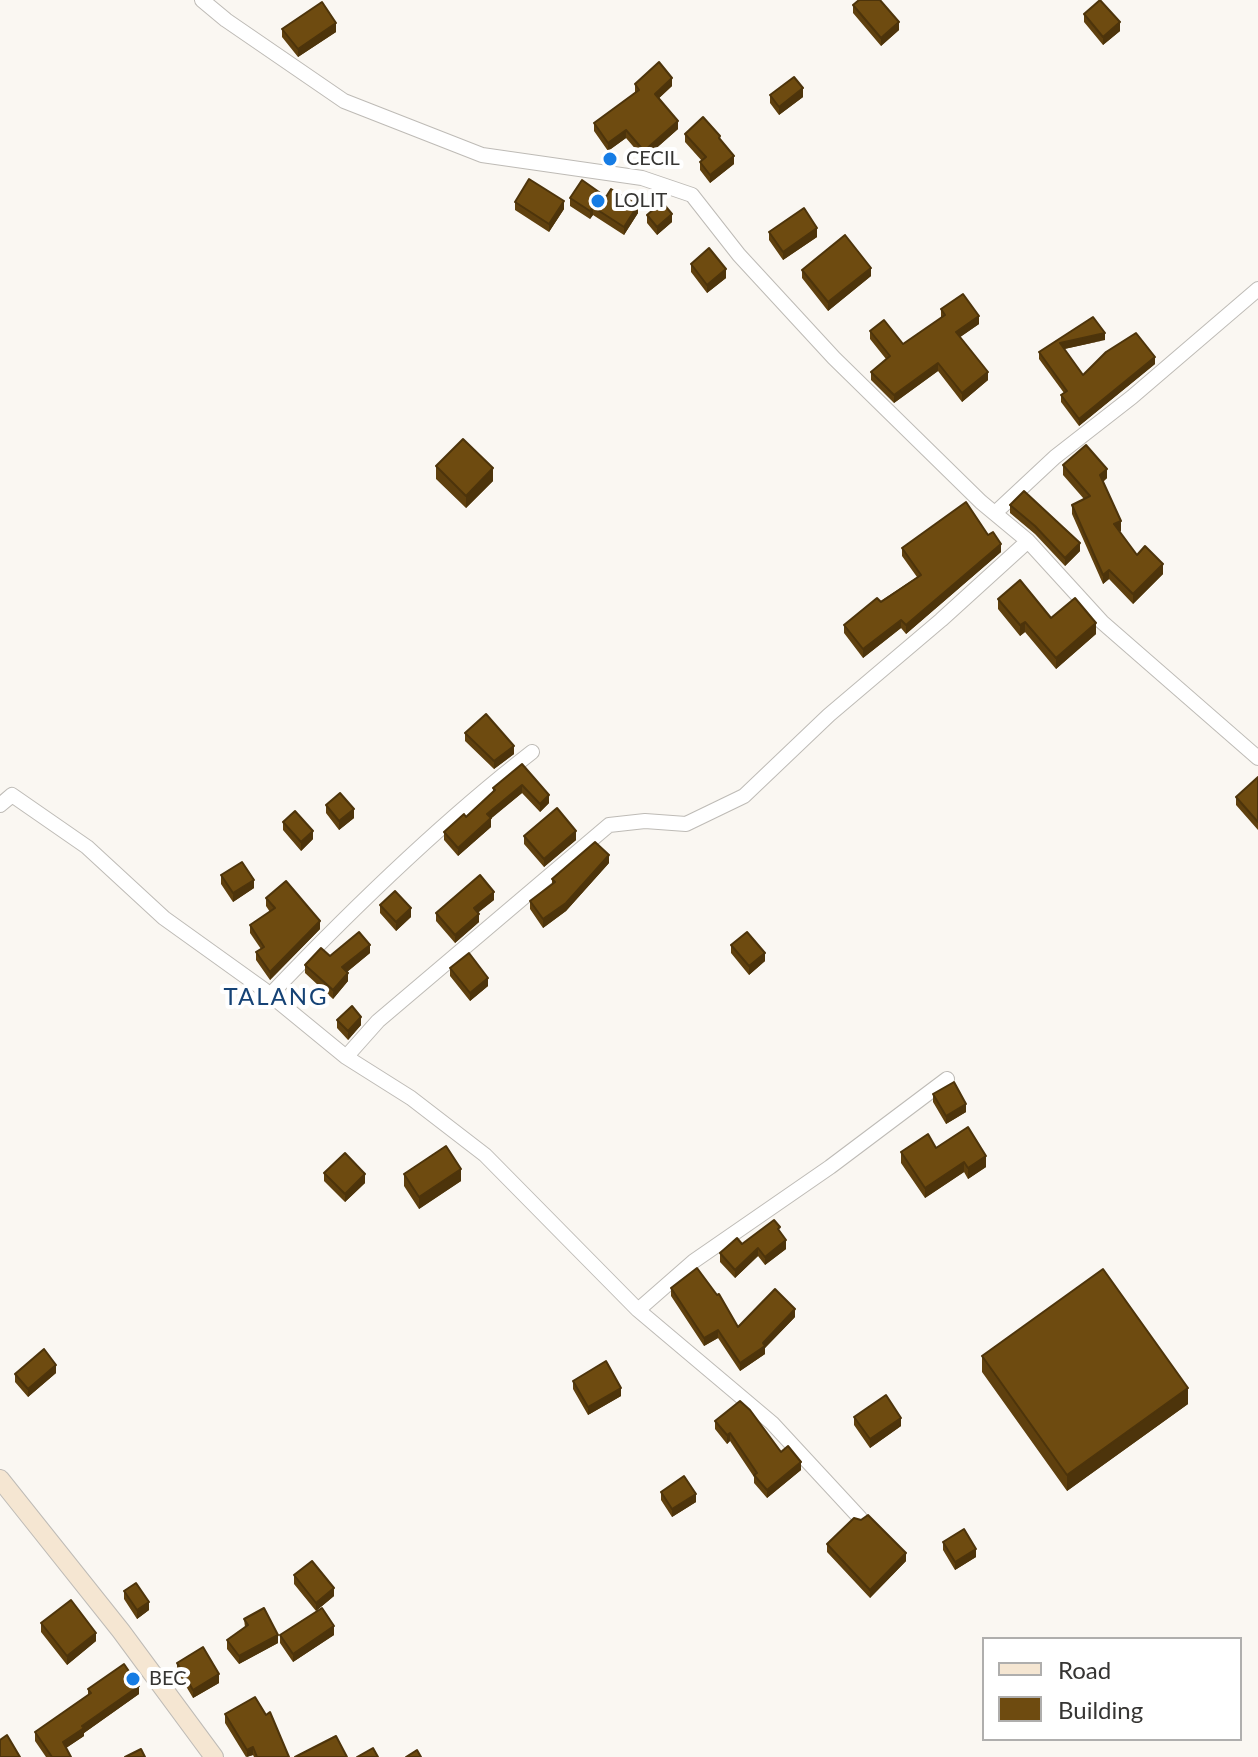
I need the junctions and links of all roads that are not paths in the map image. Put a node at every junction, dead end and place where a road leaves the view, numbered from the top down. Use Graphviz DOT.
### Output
graph roads {
  1 [pos="202,0"];
  2 [pos="1258,289"];
  3 [pos="995,513"];
  4 [pos="1028,541"];
  5 [pos="532,752"];
  6 [pos="1258,758"];
  7 [pos="0,805"];
  8 [pos="270,995"];
  9 [pos="346,1057"];
  10 [pos="947,1079"];
  11 [pos="638,1310"];
  12 [pos="0,1479"];
  13 [pos="860,1518"];
  14 [pos="214,1757"];
  1 -- 3 [label="street"];
  2 -- 3 [label="street"];
  3 -- 4 [label="street"];
  4 -- 6 [label="street"];
  4 -- 9 [label="street"];
  5 -- 8 [label="street"];
  7 -- 8 [label="street"];
  8 -- 9 [label="street"];
  9 -- 11 [label="street"];
  10 -- 11 [label="street"];
  11 -- 13 [label="street"];
  12 -- 14 [label="street"];
}
